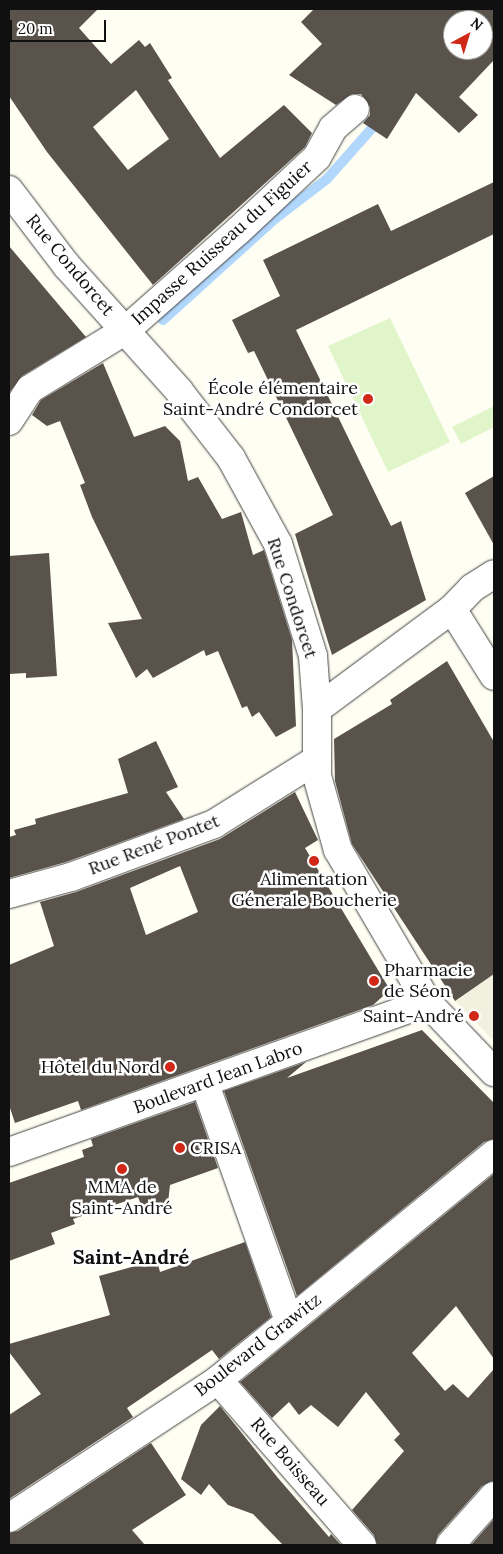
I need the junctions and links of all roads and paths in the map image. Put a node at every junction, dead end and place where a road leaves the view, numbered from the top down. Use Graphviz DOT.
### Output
graph roads {
  1 [pos="355,109"];
  2 [pos="9,190"];
  3 [pos="126,330"];
  4 [pos="9,421"];
  5 [pos="494,574"];
  6 [pos="452,609"];
  7 [pos="494,676"];
  8 [pos="317,709"];
  9 [pos="316,760"];
  10 [pos="9,894"];
  11 [pos="427,1002"];
  12 [pos="494,1072"];
  13 [pos="205,1084"];
  14 [pos="9,1152"];
  15 [pos="494,1154"];
  16 [pos="289,1321"];
  17 [pos="218,1380"];
  18 [pos="494,1496"];
  19 [pos="9,1518"];
  20 [pos="362,1545"];
  21 [pos="450,1545"];
  1 -- 3 [label="street, Impasse Ruisseau du Figuier"];
  2 -- 3 [label="street, Rue Condorcet"];
  3 -- 4 [label="street, Impasse Ruisseau du Figuier"];
  3 -- 8 [label="street, Rue Condorcet"];
  5 -- 6 [label="street"];
  6 -- 7 [label="street"];
  6 -- 8 [label="street"];
  8 -- 9 [label="street, Rue Condorcet"];
  9 -- 10 [label="street, Rue René Pontet"];
  9 -- 11 [label="street, Rue Condorcet"];
  11 -- 12 [label="street, Rue Condorcet"];
  11 -- 13 [label="street, Boulevard Jean Labro"];
  13 -- 14 [label="street, Boulevard Jean Labro"];
  13 -- 16 [label="street"];
  15 -- 16 [label="street, Boulevard Grawitz"];
  16 -- 17 [label="street, Boulevard Grawitz"];
  17 -- 19 [label="street, Boulevard Grawitz"];
  17 -- 20 [label="street, Rue Boisseau"];
  18 -- 21 [label="street"];
}
